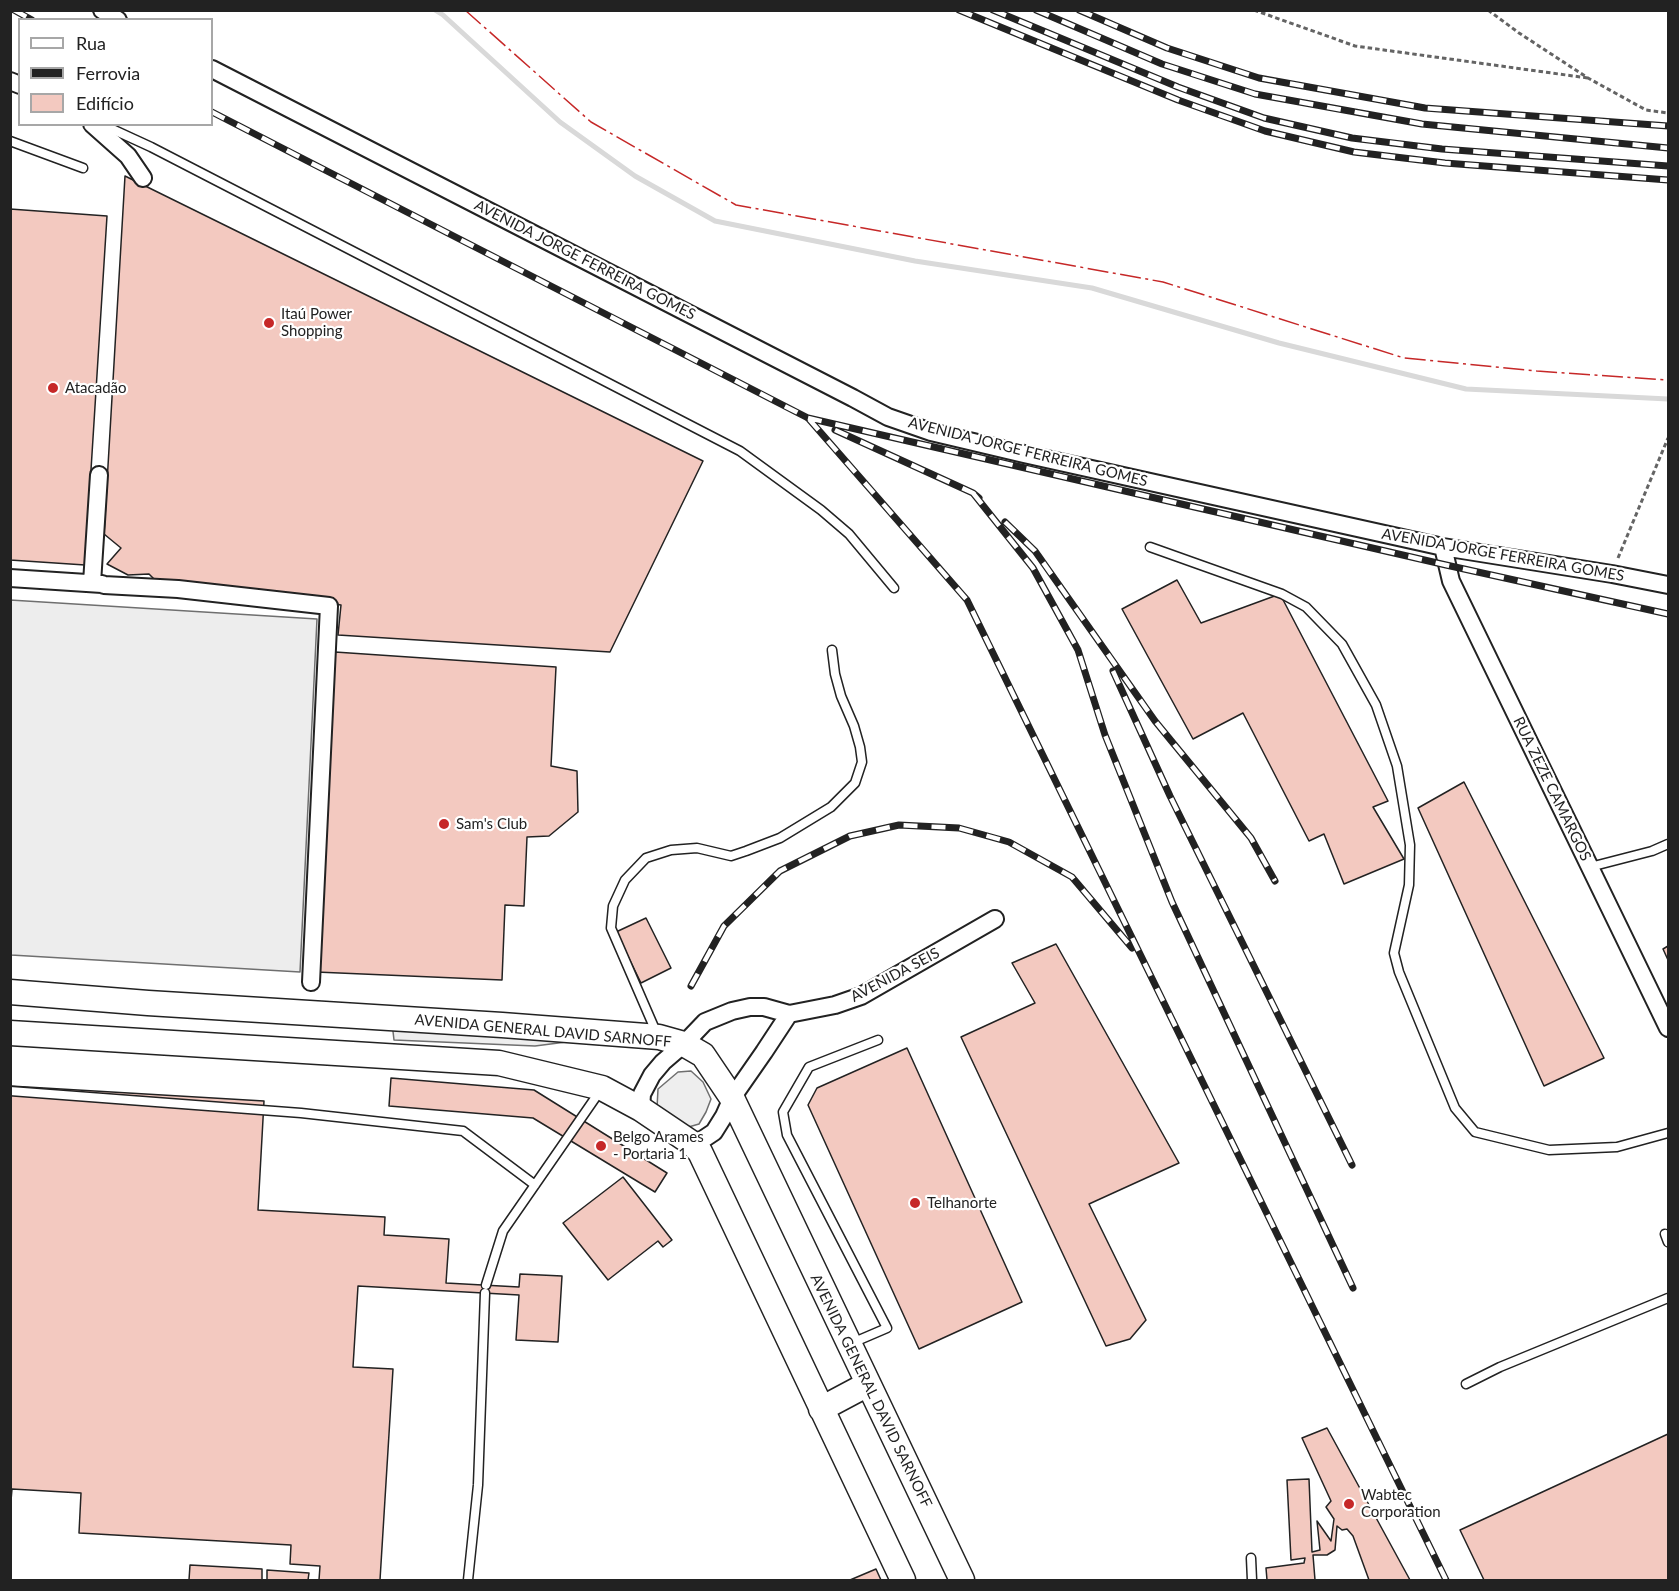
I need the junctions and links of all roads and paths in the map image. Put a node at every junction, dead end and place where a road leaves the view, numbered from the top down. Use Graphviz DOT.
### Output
graph roads {
  1 [pos="102,10"];
  2 [pos="1254,10"];
  3 [pos="1488,10"];
  4 [pos="115,18"];
  5 [pos="213,70"];
  6 [pos="1588,78"];
  7 [pos="1668,114"];
  8 [pos="94,126"];
  9 [pos="105,126"];
  10 [pos="10,141"];
  11 [pos="83,168"];
  12 [pos="143,178"];
  13 [pos="1668,438"];
  14 [pos="99,475"];
  15 [pos="1150,547"];
  16 [pos="1443,547"];
  17 [pos="1612,574"];
  18 [pos="10,578"];
  19 [pos="100,585"];
  20 [pos="1668,585"];
  21 [pos="894,588"];
  22 [pos="832,650"];
  23 [pos="1668,844"];
  24 [pos="1590,867"];
  25 [pos="995,919"];
  26 [pos="311,982"];
  27 [pos="10,992"];
  28 [pos="789,1014"];
  29 [pos="1668,1028"];
  30 [pos="10,1033"];
  31 [pos="659,1037"];
  32 [pos="878,1040"];
  33 [pos="684,1044"];
  34 [pos="602,1088"];
  35 [pos="10,1091"];
  36 [pos="732,1098"];
  37 [pos="641,1108"];
  38 [pos="1668,1133"];
  39 [pos="690,1142"];
  40 [pos="535,1185"];
  41 [pos="1668,1298"];
  42 [pos="849,1344"];
  43 [pos="868,1384"];
  44 [pos="1466,1384"];
  45 [pos="821,1410"];
  46 [pos="1251,1558"];
  47 [pos="468,1581"];
  48 [pos="903,1581"];
  49 [pos="962,1581"];
  50 [pos="1252,1581"];
  1 -- 4 [label="street"];
  2 -- 6 [label="path"];
  3 -- 6 [label="path"];
  5 -- 16 [label="street, AVENIDA JORGE FERREIRA GOMES"];
  6 -- 7 [label="path"];
  8 -- 12 [label="street"];
  9 -- 21 [label="lane"];
  10 -- 11 [label="lane"];
  13 -- 17 [label="path"];
  14 -- 19 [label="street"];
  15 -- 38 [label="lane"];
  16 -- 17 [label="street, AVENIDA JORGE FERREIRA GOMES"];
  16 -- 24 [label="street, RUA ZEZE CAMARGOS"];
  17 -- 20 [label="street, AVENIDA JORGE FERREIRA GOMES"];
  18 -- 19 [label="street"];
  19 -- 26 [label="street"];
  22 -- 31 [label="lane"];
  23 -- 24 [label="lane"];
  24 -- 29 [label="street, RUA ZEZE CAMARGOS"];
  25 -- 28 [label="street, AVENIDA SEIS"];
  27 -- 31 [label="main road, AVENIDA GENERAL DAVID SARNOFF"];
  28 -- 33 [label="street, AVENIDA SEIS"];
  28 -- 36 [label="street"];
  30 -- 34 [label="main road"];
  31 -- 33 [label="main road, AVENIDA GENERAL DAVID SARNOFF"];
  32 -- 42 [label="lane"];
  33 -- 36 [label="main road, AVENIDA GENERAL DAVID SARNOFF"];
  33 -- 37 [label="street, AVENIDA SEIS"];
  34 -- 37 [label="main road"];
  34 -- 40 [label="lane"];
  35 -- 40 [label="lane"];
  36 -- 39 [label="street"];
  36 -- 42 [label="main road, AVENIDA GENERAL DAVID SARNOFF"];
  37 -- 39 [label="main road"];
  39 -- 45 [label="main road"];
  40 -- 47 [label="lane"];
  41 -- 44 [label="lane"];
  42 -- 43 [label="main road, AVENIDA GENERAL DAVID SARNOFF"];
  43 -- 45 [label="main road"];
  43 -- 49 [label="main road, AVENIDA GENERAL DAVID SARNOFF"];
  45 -- 48 [label="main road"];
  46 -- 50 [label="lane"];
}
